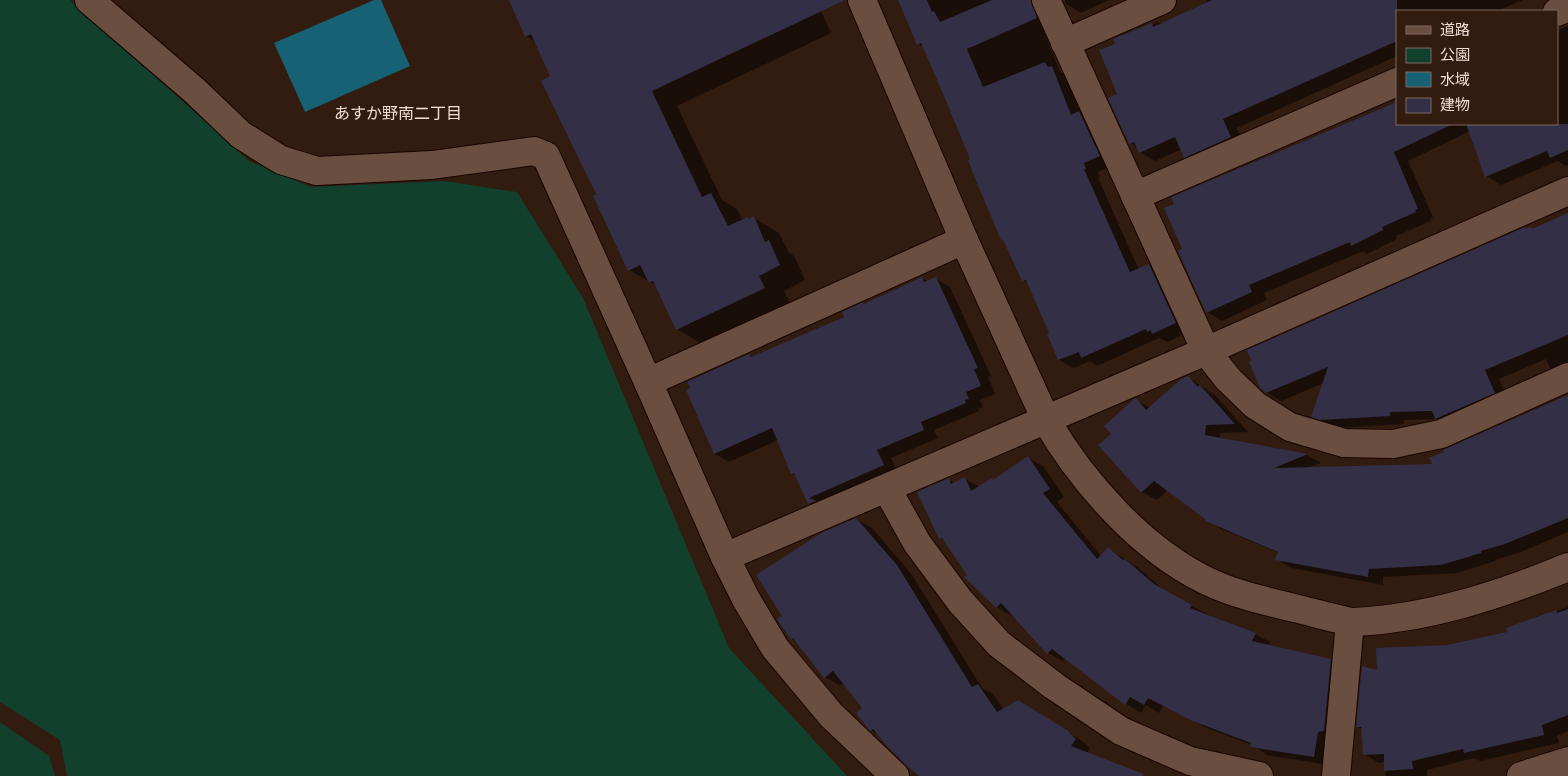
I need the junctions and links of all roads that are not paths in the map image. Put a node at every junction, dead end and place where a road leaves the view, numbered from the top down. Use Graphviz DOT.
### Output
graph roads {
  1 [pos="89,0"];
  2 [pos="862,0"];
  3 [pos="1046,0"];
  4 [pos="1162,0"];
  5 [pos="1065,44"];
  6 [pos="1396,82"];
  7 [pos="1568,191"];
  8 [pos="1135,196"];
  9 [pos="964,240"];
  10 [pos="1206,351"];
  11 [pos="1568,377"];
  12 [pos="648,382"];
  13 [pos="1046,420"];
  14 [pos="886,489"];
  15 [pos="724,557"];
  16 [pos="1568,567"];
  17 [pos="1350,622"];
  18 [pos="1568,761"];
  19 [pos="895,776"];
  20 [pos="1259,776"];
  21 [pos="1336,776"];
  22 [pos="1521,776"];
  1 -- 12 [label="street"];
  2 -- 9 [label="street"];
  3 -- 5 [label="street"];
  4 -- 5 [label="street"];
  5 -- 8 [label="street"];
  6 -- 8 [label="street"];
  7 -- 10 [label="street"];
  8 -- 10 [label="street"];
  9 -- 12 [label="street"];
  9 -- 13 [label="street"];
  10 -- 11 [label="street"];
  10 -- 13 [label="street"];
  12 -- 15 [label="street"];
  13 -- 14 [label="street"];
  13 -- 17 [label="street"];
  14 -- 15 [label="street"];
  14 -- 20 [label="street"];
  15 -- 19 [label="street"];
  16 -- 17 [label="street"];
  17 -- 21 [label="street"];
  18 -- 22 [label="street"];
}
